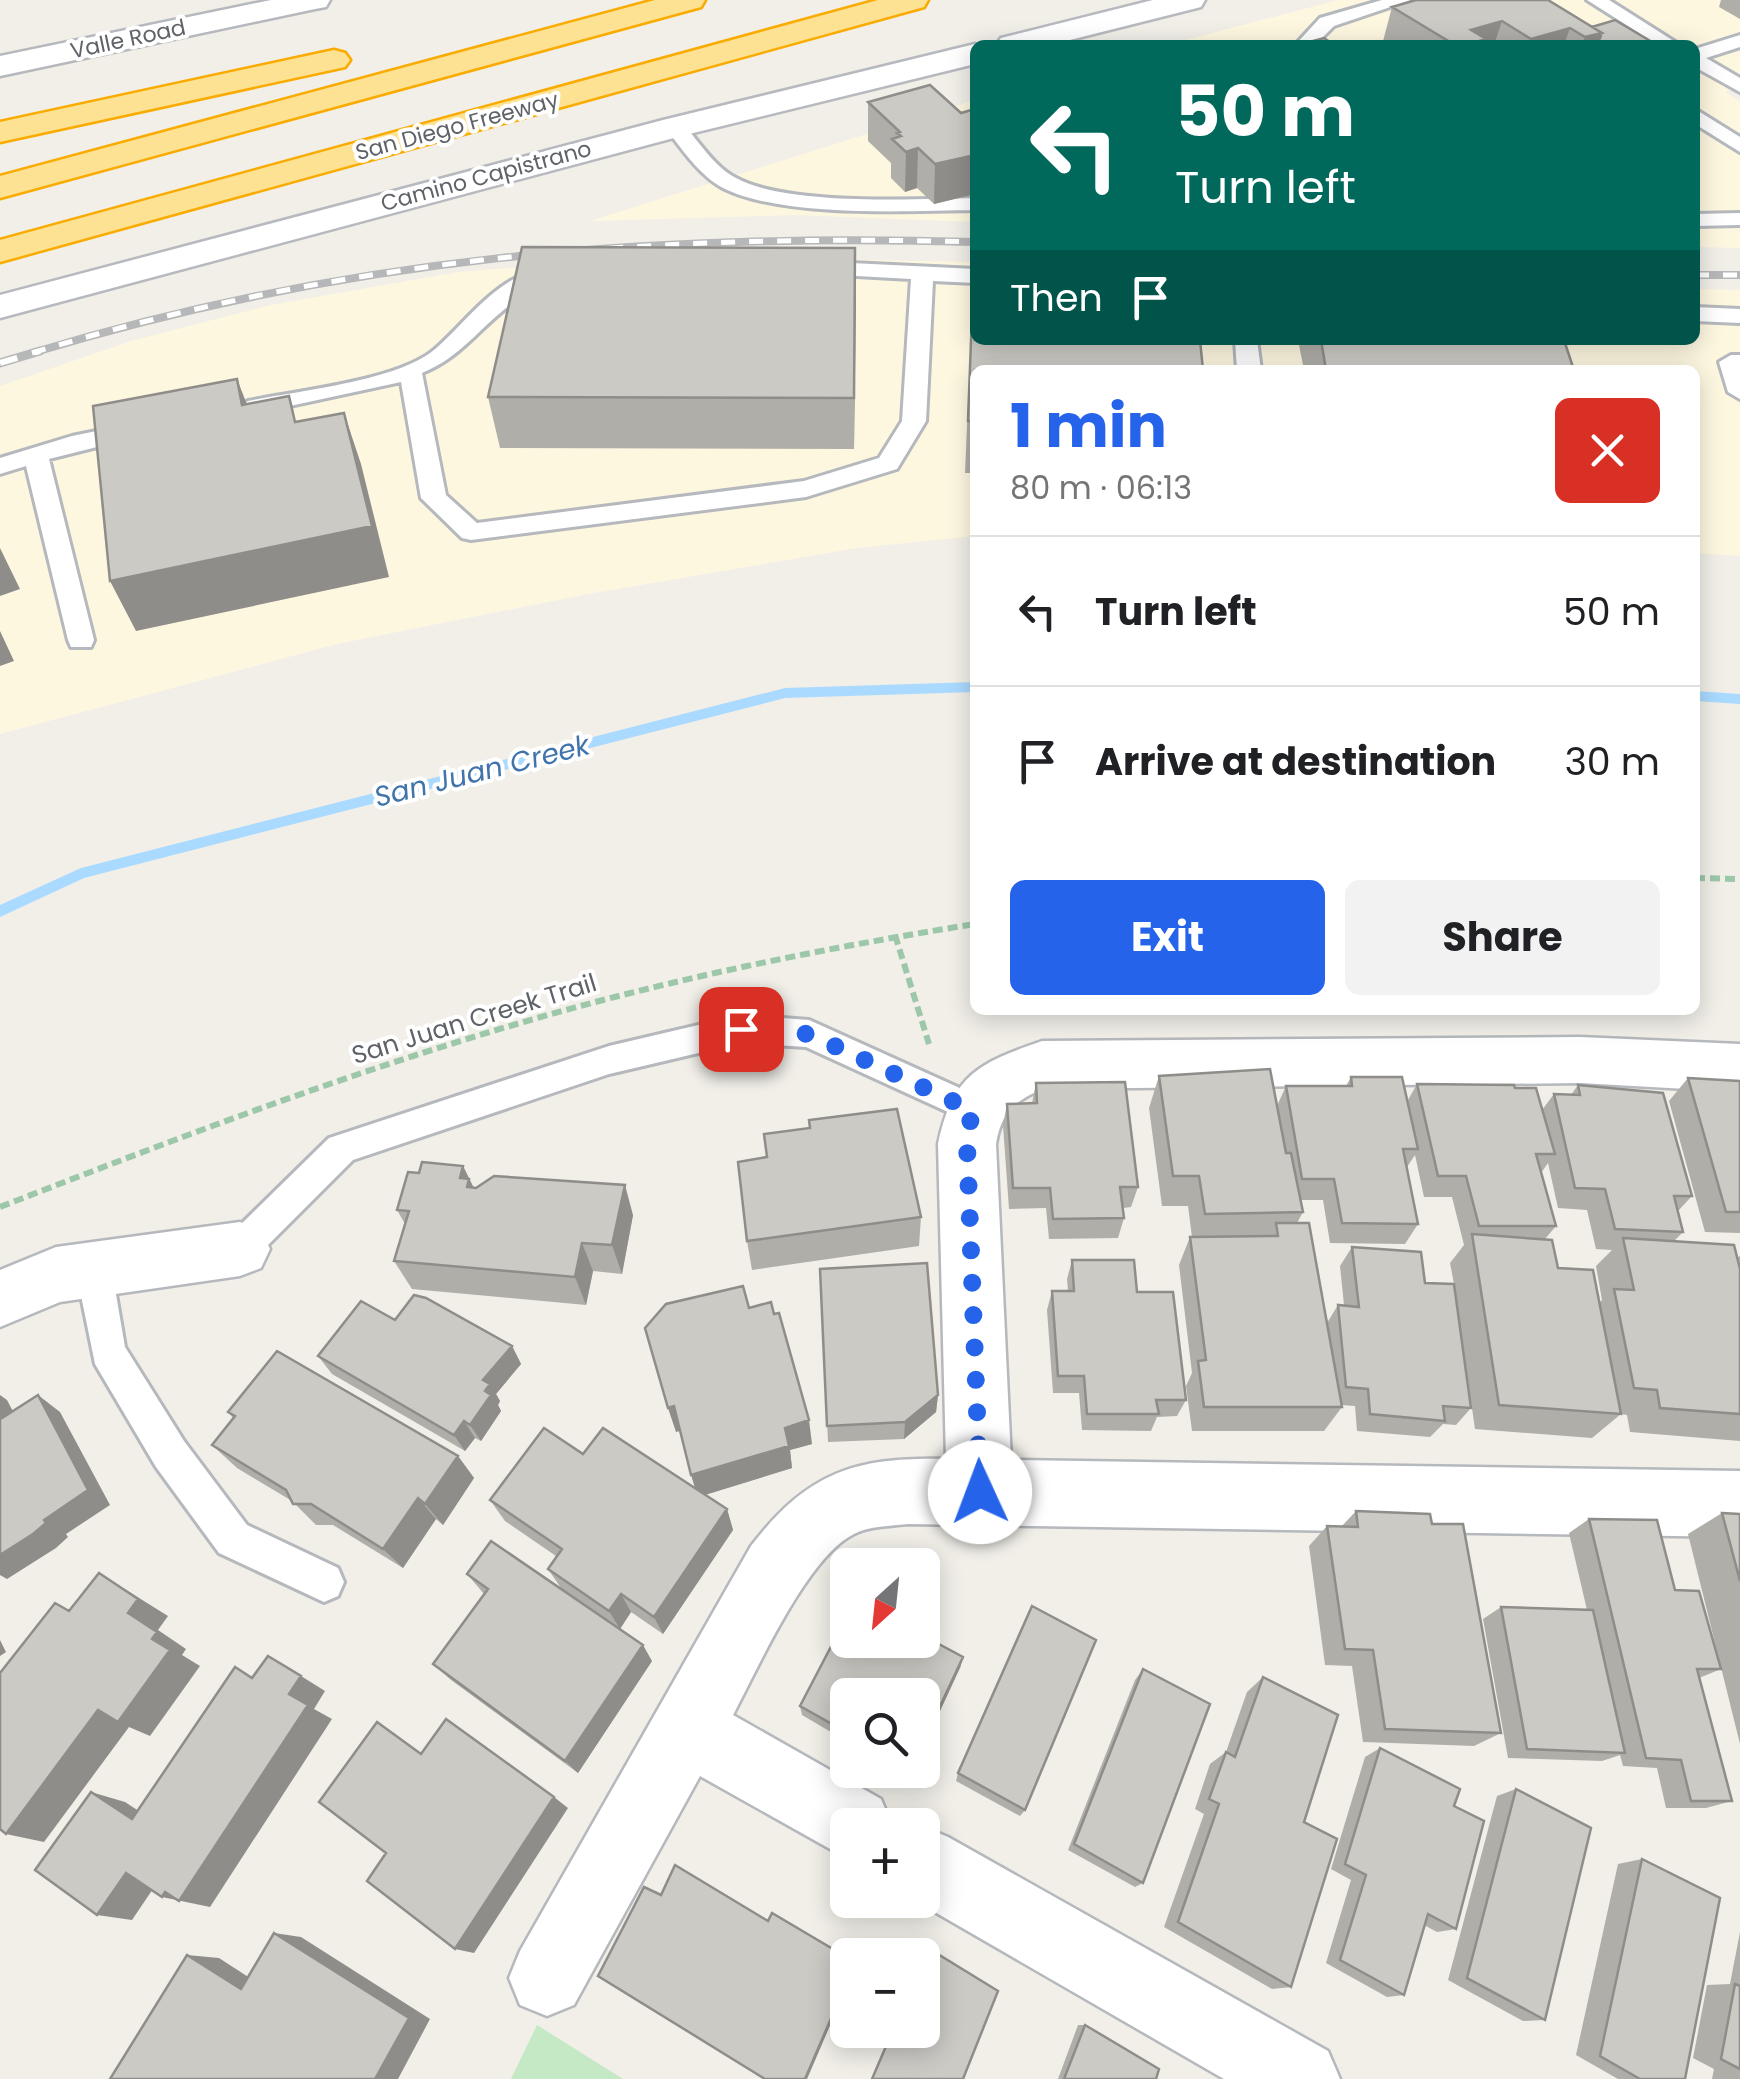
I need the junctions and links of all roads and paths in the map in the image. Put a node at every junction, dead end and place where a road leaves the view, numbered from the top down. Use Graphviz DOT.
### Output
graph roads {
  1 [pos="315,0"];
  2 [pos="690,0"];
  3 [pos="913,0"];
  4 [pos="1190,0"];
  5 [pos="1405,0"];
  6 [pos="1596,0"];
  7 [pos="618,18"];
  8 [pos="424,40"];
  9 [pos="1032,40"];
  10 [pos="1309,40"];
  11 [pos="1663,40"];
  12 [pos="1740,40"];
  13 [pos="367,52"];
  14 [pos="970,55"];
  15 [pos="1700,55"];
  16 [pos="1700,60"];
  17 [pos="0,66"];
  18 [pos="1740,86"];
  19 [pos="1700,118"];
  20 [pos="675,127"];
  21 [pos="0,132"];
  22 [pos="1740,146"];
  23 [pos="0,187"];
  24 [pos="970,204"];
  25 [pos="1700,220"];
  26 [pos="1740,220"];
  27 [pos="0,251"];
  28 [pos="778,267"];
  29 [pos="922,274"];
  30 [pos="572,275"];
  31 [pos="970,276"];
  32 [pos="0,307"];
  33 [pos="1700,314"];
  34 [pos="1740,316"];
  35 [pos="1740,362"];
  36 [pos="410,370"];
  37 [pos="1740,392"];
  38 [pos="231,412"];
  39 [pos="156,426"];
  40 [pos="36,455"];
  41 [pos="0,466"];
  42 [pos="81,640"];
  43 [pos="1700,878"];
  44 [pos="1740,879"];
  45 [pos="970,925"];
  46 [pos="895,935"];
  47 [pos="1740,1068"];
  48 [pos="951,1101"];
  49 [pos="0,1207"];
  50 [pos="240,1249"];
  51 [pos="94,1271"];
  52 [pos="0,1299"];
  53 [pos="980,1492"];
  54 [pos="1740,1504"];
  55 [pos="324,1582"];
  56 [pos="686,1728"];
  57 [pos="830,1811"];
  58 [pos="940,1874"];
  59 [pos="547,1978"];
  60 [pos="1300,2079"];
  1 -- 17 [label="street, Valle Road"];
  2 -- 7 [label="highway"];
  3 -- 27 [label="highway, San Diego Freeway"];
  4 -- 9 [label="street"];
  5 -- 10 [label="lane"];
  6 -- 11 [label="lane"];
  7 -- 8 [label="highway"];
  7 -- 23 [label="highway"];
  12 -- 15 [label="lane"];
  13 -- 21 [label="highway"];
  14 -- 20 [label="street, Camino Capistrano"];
  16 -- 18 [label="lane"];
  19 -- 22 [label="lane"];
  20 -- 24 [label="lane"];
  20 -- 32 [label="street, Camino Capistrano"];
  25 -- 26 [label="lane"];
  28 -- 29 [label="lane"];
  29 -- 31 [label="lane"];
  29 -- 36 [label="lane"];
  30 -- 36 [label="lane"];
  33 -- 34 [label="lane"];
  35 -- 37 [label="lane"];
  36 -- 38 [label="lane"];
  39 -- 40 [label="lane"];
  40 -- 41 [label="lane"];
  40 -- 42 [label="lane"];
  43 -- 44 [label="path"];
  45 -- 46 [label="path, San Juan Creek Trail"];
  46 -- 48 [label="path"];
  46 -- 49 [label="path, San Juan Creek Trail"];
  47 -- 48 [label="street"];
  48 -- 50 [label="lane"];
  48 -- 53 [label="street"];
  50 -- 51 [label="street"];
  51 -- 52 [label="street"];
  51 -- 55 [label="lane"];
  53 -- 54 [label="street"];
  53 -- 56 [label="street"];
  56 -- 57 [label="street"];
  56 -- 59 [label="street"];
  58 -- 60 [label="street"];
}
